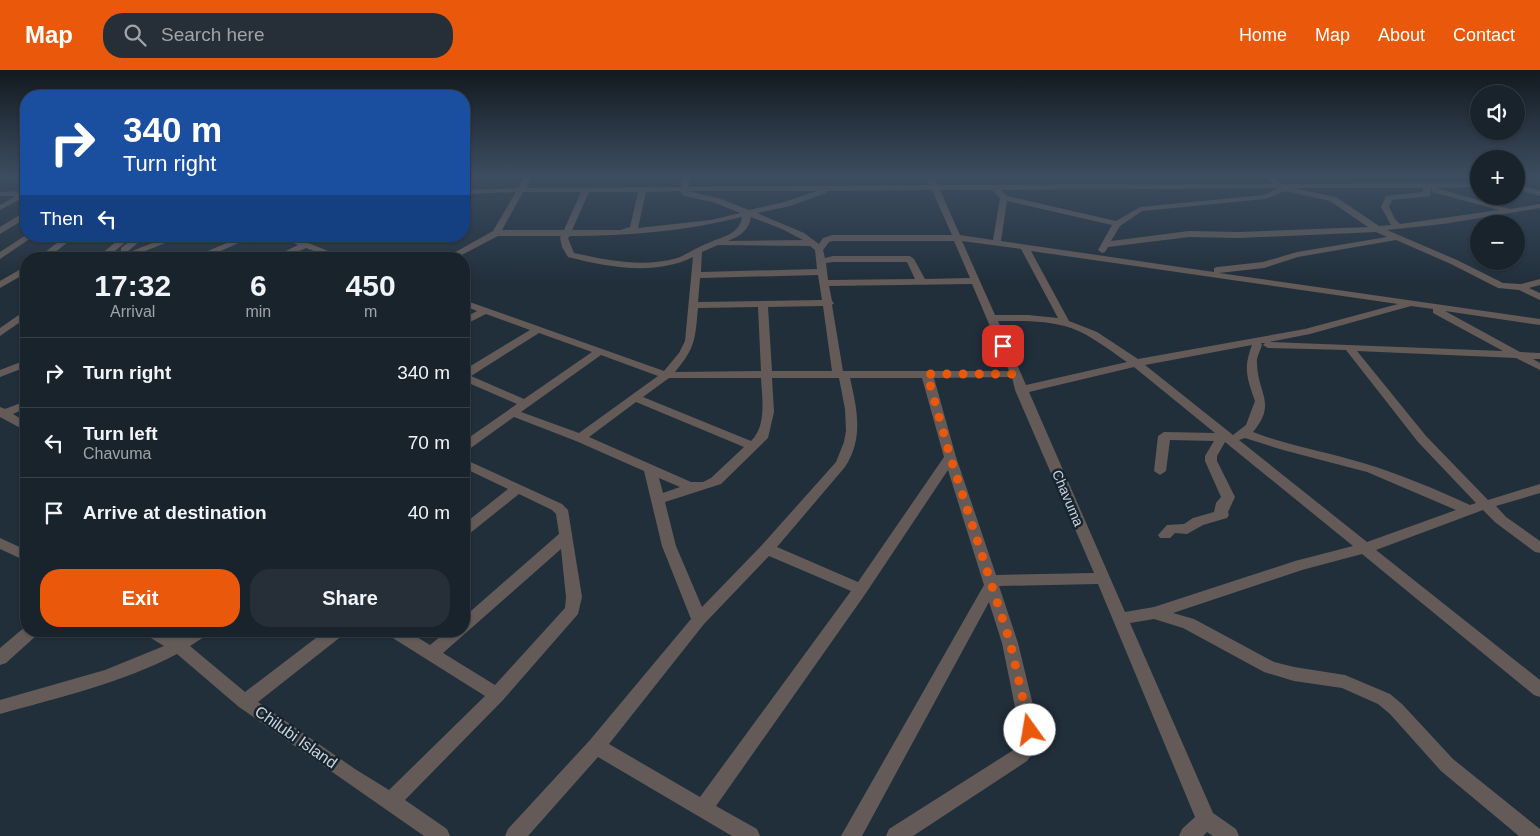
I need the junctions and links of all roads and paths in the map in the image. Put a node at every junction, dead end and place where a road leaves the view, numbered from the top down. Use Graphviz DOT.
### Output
graph roads {
  1 [pos="508,212"];
  2 [pos="576,212"];
  3 [pos="637,212"];
  4 [pos="744,212"];
  5 [pos="753,212"];
  6 [pos="945,212"];
  7 [pos="1002,212"];
  8 [pos="1064,212"];
  9 [pos="1136,212"];
  10 [pos="1352,212"];
  11 [pos="1387,212"];
  12 [pos="1498,212"];
  13 [pos="747,213"];
  14 [pos="20,219"];
  15 [pos="1117,224"];
  16 [pos="1398,227"];
  17 [pos="1377,230"];
  18 [pos="0,231"];
  19 [pos="628,232"];
  20 [pos="496,233"];
  21 [pos="567,233"];
  22 [pos="956,238"];
  23 [pos="1394,238"];
  24 [pos="21,242"];
  25 [pos="64,242"];
  26 [pos="128,242"];
  27 [pos="129,242"];
  28 [pos="141,242"];
  29 [pos="163,242"];
  30 [pos="235,242"];
  31 [pos="297,242"];
  32 [pos="996,242"];
  33 [pos="810,243"];
  34 [pos="713,244"];
  35 [pos="1104,244"];
  36 [pos="155,245"];
  37 [pos="305,245"];
  38 [pos="1024,246"];
  39 [pos="883,248"];
  40 [pos="819,250"];
  41 [pos="698,251"];
  42 [pos="50,252"];
  43 [pos="111,252"];
  44 [pos="120,252"];
  45 [pos="134,252"];
  46 [pos="210,252"];
  47 [pos="289,252"];
  48 [pos="324,252"];
  49 [pos="460,252"];
  50 [pos="0,256"];
  51 [pos="1099,257"];
  52 [pos="821,267"];
  53 [pos="20,271"];
  54 [pos="0,272"];
  55 [pos="20,273"];
  56 [pos="1205,273"];
  57 [pos="696,275"];
  58 [pos="921,281"];
  59 [pos="977,281"];
  60 [pos="1540,282"];
  61 [pos="824,283"];
  62 [pos="0,285"];
  63 [pos="1521,287"];
  64 [pos="1540,297"];
  65 [pos="829,303"];
  66 [pos="763,304"];
  67 [pos="1412,304"];
  68 [pos="470,305"];
  69 [pos="694,305"];
  70 [pos="1428,306"];
  71 [pos="484,311"];
  72 [pos="20,318"];
  73 [pos="991,318"];
  74 [pos="470,319"];
  75 [pos="1540,322"];
  76 [pos="1065,323"];
  77 [pos="20,325"];
  78 [pos="539,329"];
  79 [pos="1,334"];
  80 [pos="1244,345"];
  81 [pos="1257,345"];
  82 [pos="1349,347"];
  83 [pos="600,351"];
  84 [pos="1516,354"];
  85 [pos="1540,356"];
  86 [pos="1136,363"];
  87 [pos="20,366"];
  88 [pos="1540,367"];
  89 [pos="470,372"];
  90 [pos="0,374"];
  91 [pos="841,374"];
  92 [pos="927,374"];
  93 [pos="1014,374"];
  94 [pos="666,375"];
  95 [pos="766,376"];
  96 [pos="470,379"];
  97 [pos="1021,390"];
  98 [pos="636,398"];
  99 [pos="526,404"];
  100 [pos="20,406"];
  101 [pos="2,412"];
  102 [pos="513,413"];
  103 [pos="20,423"];
  104 [pos="1246,434"];
  105 [pos="580,438"];
  106 [pos="1226,438"];
  107 [pos="470,443"];
  108 [pos="753,446"];
  109 [pos="950,456"];
  110 [pos="470,466"];
  111 [pos="650,469"];
  112 [pos="1160,471"];
  113 [pos="698,487"];
  114 [pos="518,488"];
  115 [pos="1540,488"];
  116 [pos="658,500"];
  117 [pos="1485,505"];
  118 [pos="1469,510"];
  119 [pos="470,526"];
  120 [pos="1165,535"];
  121 [pos="566,536"];
  122 [pos="0,543"];
  123 [pos="1540,548"];
  124 [pos="767,549"];
  125 [pos="1364,549"];
  126 [pos="20,553"];
  127 [pos="1102,578"];
  128 [pos="991,583"];
  129 [pos="861,589"];
  130 [pos="1154,613"];
  131 [pos="1121,619"];
  132 [pos="699,620"];
  133 [pos="470,621"];
  134 [pos="24,637"];
  135 [pos="163,637"];
  136 [pos="193,637"];
  137 [pos="329,637"];
  138 [pos="404,637"];
  139 [pos="451,637"];
  140 [pos="179,646"];
  141 [pos="432,654"];
  142 [pos="0,658"];
  143 [pos="1540,690"];
  144 [pos="497,695"];
  145 [pos="245,702"];
  146 [pos="0,707"];
  147 [pos="596,746"];
  148 [pos="391,801"];
  149 [pos="703,808"];
  150 [pos="1206,820"];
  151 [pos="440,836"];
  152 [pos="514,836"];
  153 [pos="750,836"];
  154 [pos="851,836"];
  155 [pos="896,836"];
  156 [pos="1189,836"];
  157 [pos="1229,836"];
  158 [pos="1534,836"];
  1 -- 20 [label="street"];
  2 -- 21 [label="street"];
  3 -- 19 [label="street"];
  4 -- 13 [label="street"];
  5 -- 13 [label="street"];
  6 -- 22 [label="street, Chavuma"];
  7 -- 32 [label="street"];
  8 -- 15 [label="street"];
  9 -- 15 [label="street"];
  10 -- 17 [label="street"];
  11 -- 16 [label="street"];
  12 -- 16 [label="street"];
  13 -- 19 [label="street"];
  13 -- 33 [label="street"];
  13 -- 34 [label="street"];
  14 -- 18 [label="street"];
  15 -- 35 [label="street"];
  16 -- 17 [label="street"];
  17 -- 23 [label="street"];
  17 -- 35 [label="street"];
  19 -- 21 [label="street"];
  20 -- 21 [label="street"];
  20 -- 49 [label="street"];
  21 -- 41 [label="street"];
  22 -- 32 [label="street"];
  22 -- 39 [label="street"];
  22 -- 59 [label="street, Chavuma"];
  23 -- 56 [label="street"];
  23 -- 63 [label="street"];
  24 -- 50 [label="street"];
  25 -- 42 [label="street"];
  26 -- 43 [label="street"];
  27 -- 44 [label="street"];
  28 -- 36 [label="street"];
  29 -- 36 [label="street"];
  30 -- 46 [label="street"];
  31 -- 37 [label="street"];
  32 -- 38 [label="street"];
  33 -- 34 [label="street"];
  33 -- 40 [label="street"];
  34 -- 41 [label="street"];
  35 -- 51 [label="street"];
  36 -- 45 [label="street"];
  37 -- 47 [label="street"];
  37 -- 48 [label="street"];
  38 -- 51 [label="street"];
  38 -- 76 [label="street"];
  39 -- 40 [label="street"];
  39 -- 52 [label="street"];
  39 -- 58 [label="street"];
  40 -- 52 [label="street"];
  41 -- 57 [label="street"];
  51 -- 56 [label="street"];
  52 -- 57 [label="street"];
  52 -- 61 [label="street"];
  53 -- 54 [label="street"];
  55 -- 62 [label="street"];
  56 -- 67 [label="street"];
  57 -- 69 [label="street"];
  58 -- 59 [label="street"];
  58 -- 61 [label="street"];
  59 -- 73 [label="street, Chavuma"];
  60 -- 63 [label="street"];
  61 -- 65 [label="street"];
  63 -- 64 [label="street"];
  65 -- 66 [label="street"];
  65 -- 91 [label="street"];
  66 -- 69 [label="street"];
  66 -- 95 [label="street"];
  67 -- 70 [label="street"];
  67 -- 80 [label="street"];
  68 -- 71 [label="street"];
  69 -- 94 [label="street"];
  70 -- 75 [label="street"];
  70 -- 84 [label="street"];
  71 -- 74 [label="street"];
  71 -- 78 [label="street"];
  72 -- 79 [label="street"];
  73 -- 76 [label="street"];
  73 -- 93 [label="street, Chavuma"];
  76 -- 86 [label="street"];
  77 -- 79 [label="street"];
  78 -- 83 [label="street"];
  78 -- 89 [label="street"];
  80 -- 81 [label="street"];
  80 -- 86 [label="street"];
  81 -- 82 [label="street"];
  81 -- 104 [label="street"];
  82 -- 84 [label="street"];
  82 -- 117 [label="street"];
  83 -- 94 [label="street"];
  83 -- 99 [label="street"];
  84 -- 85 [label="street"];
  84 -- 88 [label="street"];
  86 -- 97 [label="street"];
  86 -- 106 [label="street"];
  87 -- 90 [label="street"];
  91 -- 92 [label="street"];
  91 -- 95 [label="street"];
  91 -- 124 [label="street"];
  92 -- 93 [label="street"];
  92 -- 109 [label="street"];
  93 -- 97 [label="street, Chavuma"];
  94 -- 95 [label="street"];
  94 -- 98 [label="street"];
  95 -- 108 [label="street"];
  96 -- 99 [label="street"];
  97 -- 127 [label="street, Chavuma"];
  98 -- 105 [label="street"];
  98 -- 108 [label="street"];
  99 -- 102 [label="street"];
  100 -- 101 [label="street"];
  101 -- 103 [label="street"];
  102 -- 105 [label="street"];
  102 -- 107 [label="street"];
  104 -- 106 [label="street"];
  104 -- 118 [label="street"];
  105 -- 111 [label="street"];
  106 -- 112 [label="street"];
  106 -- 120 [label="street"];
  106 -- 125 [label="street"];
  108 -- 113 [label="street"];
  109 -- 128 [label="street"];
  109 -- 129 [label="street"];
  110 -- 114 [label="street"];
  111 -- 113 [label="street"];
  111 -- 116 [label="street"];
  113 -- 116 [label="street"];
  114 -- 119 [label="street"];
  114 -- 121 [label="street"];
  115 -- 117 [label="street"];
  116 -- 132 [label="street"];
  117 -- 118 [label="street"];
  117 -- 123 [label="street"];
  118 -- 125 [label="street"];
  121 -- 133 [label="street"];
  121 -- 144 [label="street"];
  122 -- 126 [label="street"];
  124 -- 129 [label="street"];
  124 -- 132 [label="street"];
  125 -- 130 [label="street"];
  125 -- 143 [label="street"];
  127 -- 128 [label="street"];
  127 -- 131 [label="street, Chavuma"];
  128 -- 154 [label="street"];
  128 -- 155 [label="street"];
  129 -- 149 [label="street"];
  130 -- 131 [label="street"];
  130 -- 158 [label="street"];
  131 -- 150 [label="street, Chavuma"];
  132 -- 147 [label="street"];
  134 -- 142 [label="street"];
  135 -- 140 [label="street, Chilubi Island"];
  136 -- 140 [label="street"];
  137 -- 145 [label="street"];
  138 -- 141 [label="street"];
  139 -- 141 [label="street"];
  140 -- 145 [label="street, Chilubi Island"];
  140 -- 146 [label="street"];
  141 -- 144 [label="street"];
  144 -- 148 [label="street"];
  145 -- 148 [label="street, Chilubi Island"];
  147 -- 149 [label="street"];
  147 -- 152 [label="street"];
  148 -- 151 [label="street, Chilubi Island"];
  149 -- 153 [label="street"];
  150 -- 156 [label="street"];
  150 -- 157 [label="street"];
}
